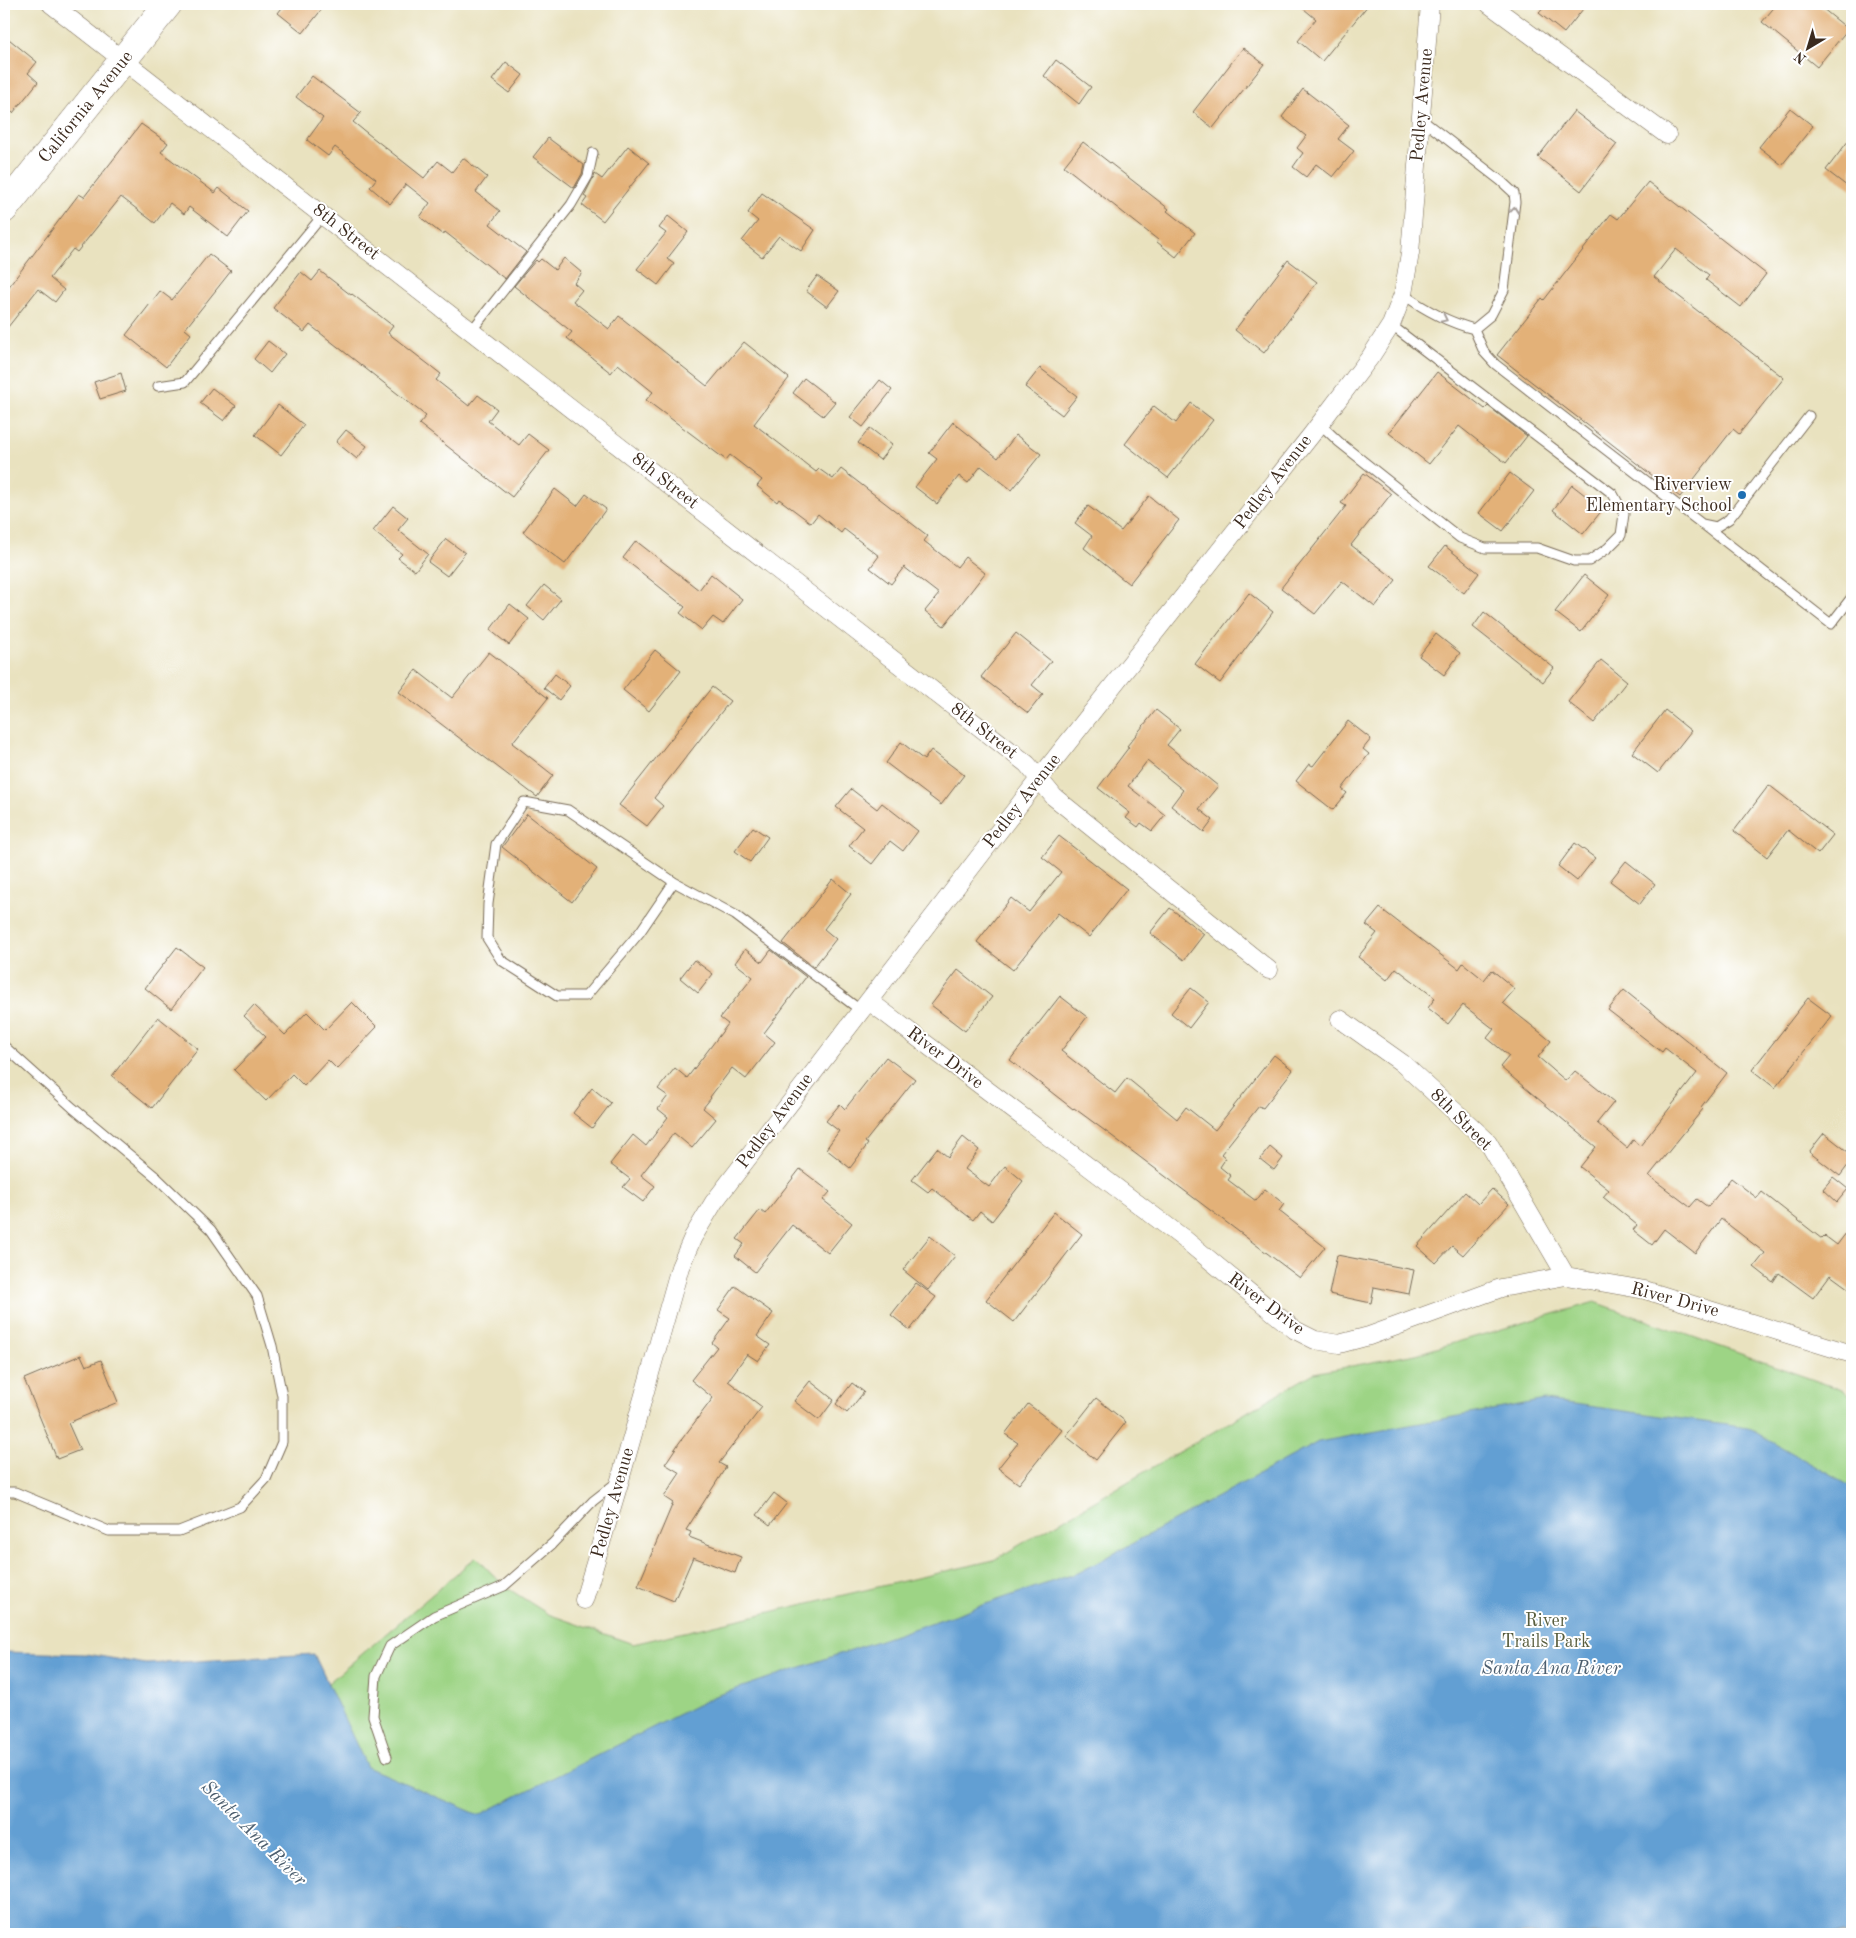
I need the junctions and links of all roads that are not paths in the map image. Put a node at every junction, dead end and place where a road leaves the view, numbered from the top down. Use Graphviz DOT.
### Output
graph roads {
  1 [pos="52,4"];
  2 [pos="168,4"];
  3 [pos="1430,4"];
  4 [pos="1489,4"];
  5 [pos="124,60"];
  6 [pos="1420,118"];
  7 [pos="1667,135"];
  8 [pos="593,153"];
  9 [pos="4,209"];
  10 [pos="323,214"];
  11 [pos="1403,294"];
  12 [pos="1392,325"];
  13 [pos="1474,329"];
  14 [pos="472,330"];
  15 [pos="158,386"];
  16 [pos="1809,416"];
  17 [pos="1319,423"];
  18 [pos="1702,524"];
  19 [pos="1852,597"];
  20 [pos="1039,779"];
  21 [pos="674,882"];
  22 [pos="1269,970"];
  23 [pos="864,1005"];
  24 [pos="1340,1019"];
  25 [pos="4,1046"];
  26 [pos="1566,1276"];
  27 [pos="1852,1354"];
  28 [pos="620,1480"];
  29 [pos="4,1492"];
  30 [pos="584,1600"];
  31 [pos="387,1757"];
  1 -- 5 [label="street, 8th Street"];
  2 -- 5 [label="main road, California Avenue"];
  3 -- 6 [label="street, Pedley Avenue"];
  4 -- 7 [label="street"];
  5 -- 9 [label="main road, California Avenue"];
  5 -- 10 [label="street, 8th Street"];
  6 -- 11 [label="street, Pedley Avenue"];
  13 -- 6 [label="lane, one-way"];
  8 -- 14 [label="lane"];
  10 -- 14 [label="street, 8th Street"];
  10 -- 15 [label="lane"];
  11 -- 12 [label="street, Pedley Avenue"];
  11 -- 13 [label="lane, one-way"];
  12 -- 17 [label="street, Pedley Avenue"];
  12 -- 17 [label="lane"];
  13 -- 18 [label="lane"];
  14 -- 20 [label="street, 8th Street"];
  16 -- 18 [label="lane"];
  17 -- 20 [label="street, Pedley Avenue"];
  18 -- 19 [label="lane"];
  20 -- 22 [label="street, 8th Street"];
  20 -- 23 [label="street, Pedley Avenue"];
  21 -- 21 [label="lane"];
  21 -- 23 [label="lane"];
  23 -- 26 [label="street, River Drive"];
  23 -- 28 [label="street, Pedley Avenue"];
  24 -- 26 [label="street, 8th Street"];
  25 -- 29 [label="lane"];
  26 -- 27 [label="street, River Drive"];
  28 -- 30 [label="street, Pedley Avenue"];
  28 -- 31 [label="lane"];
}
